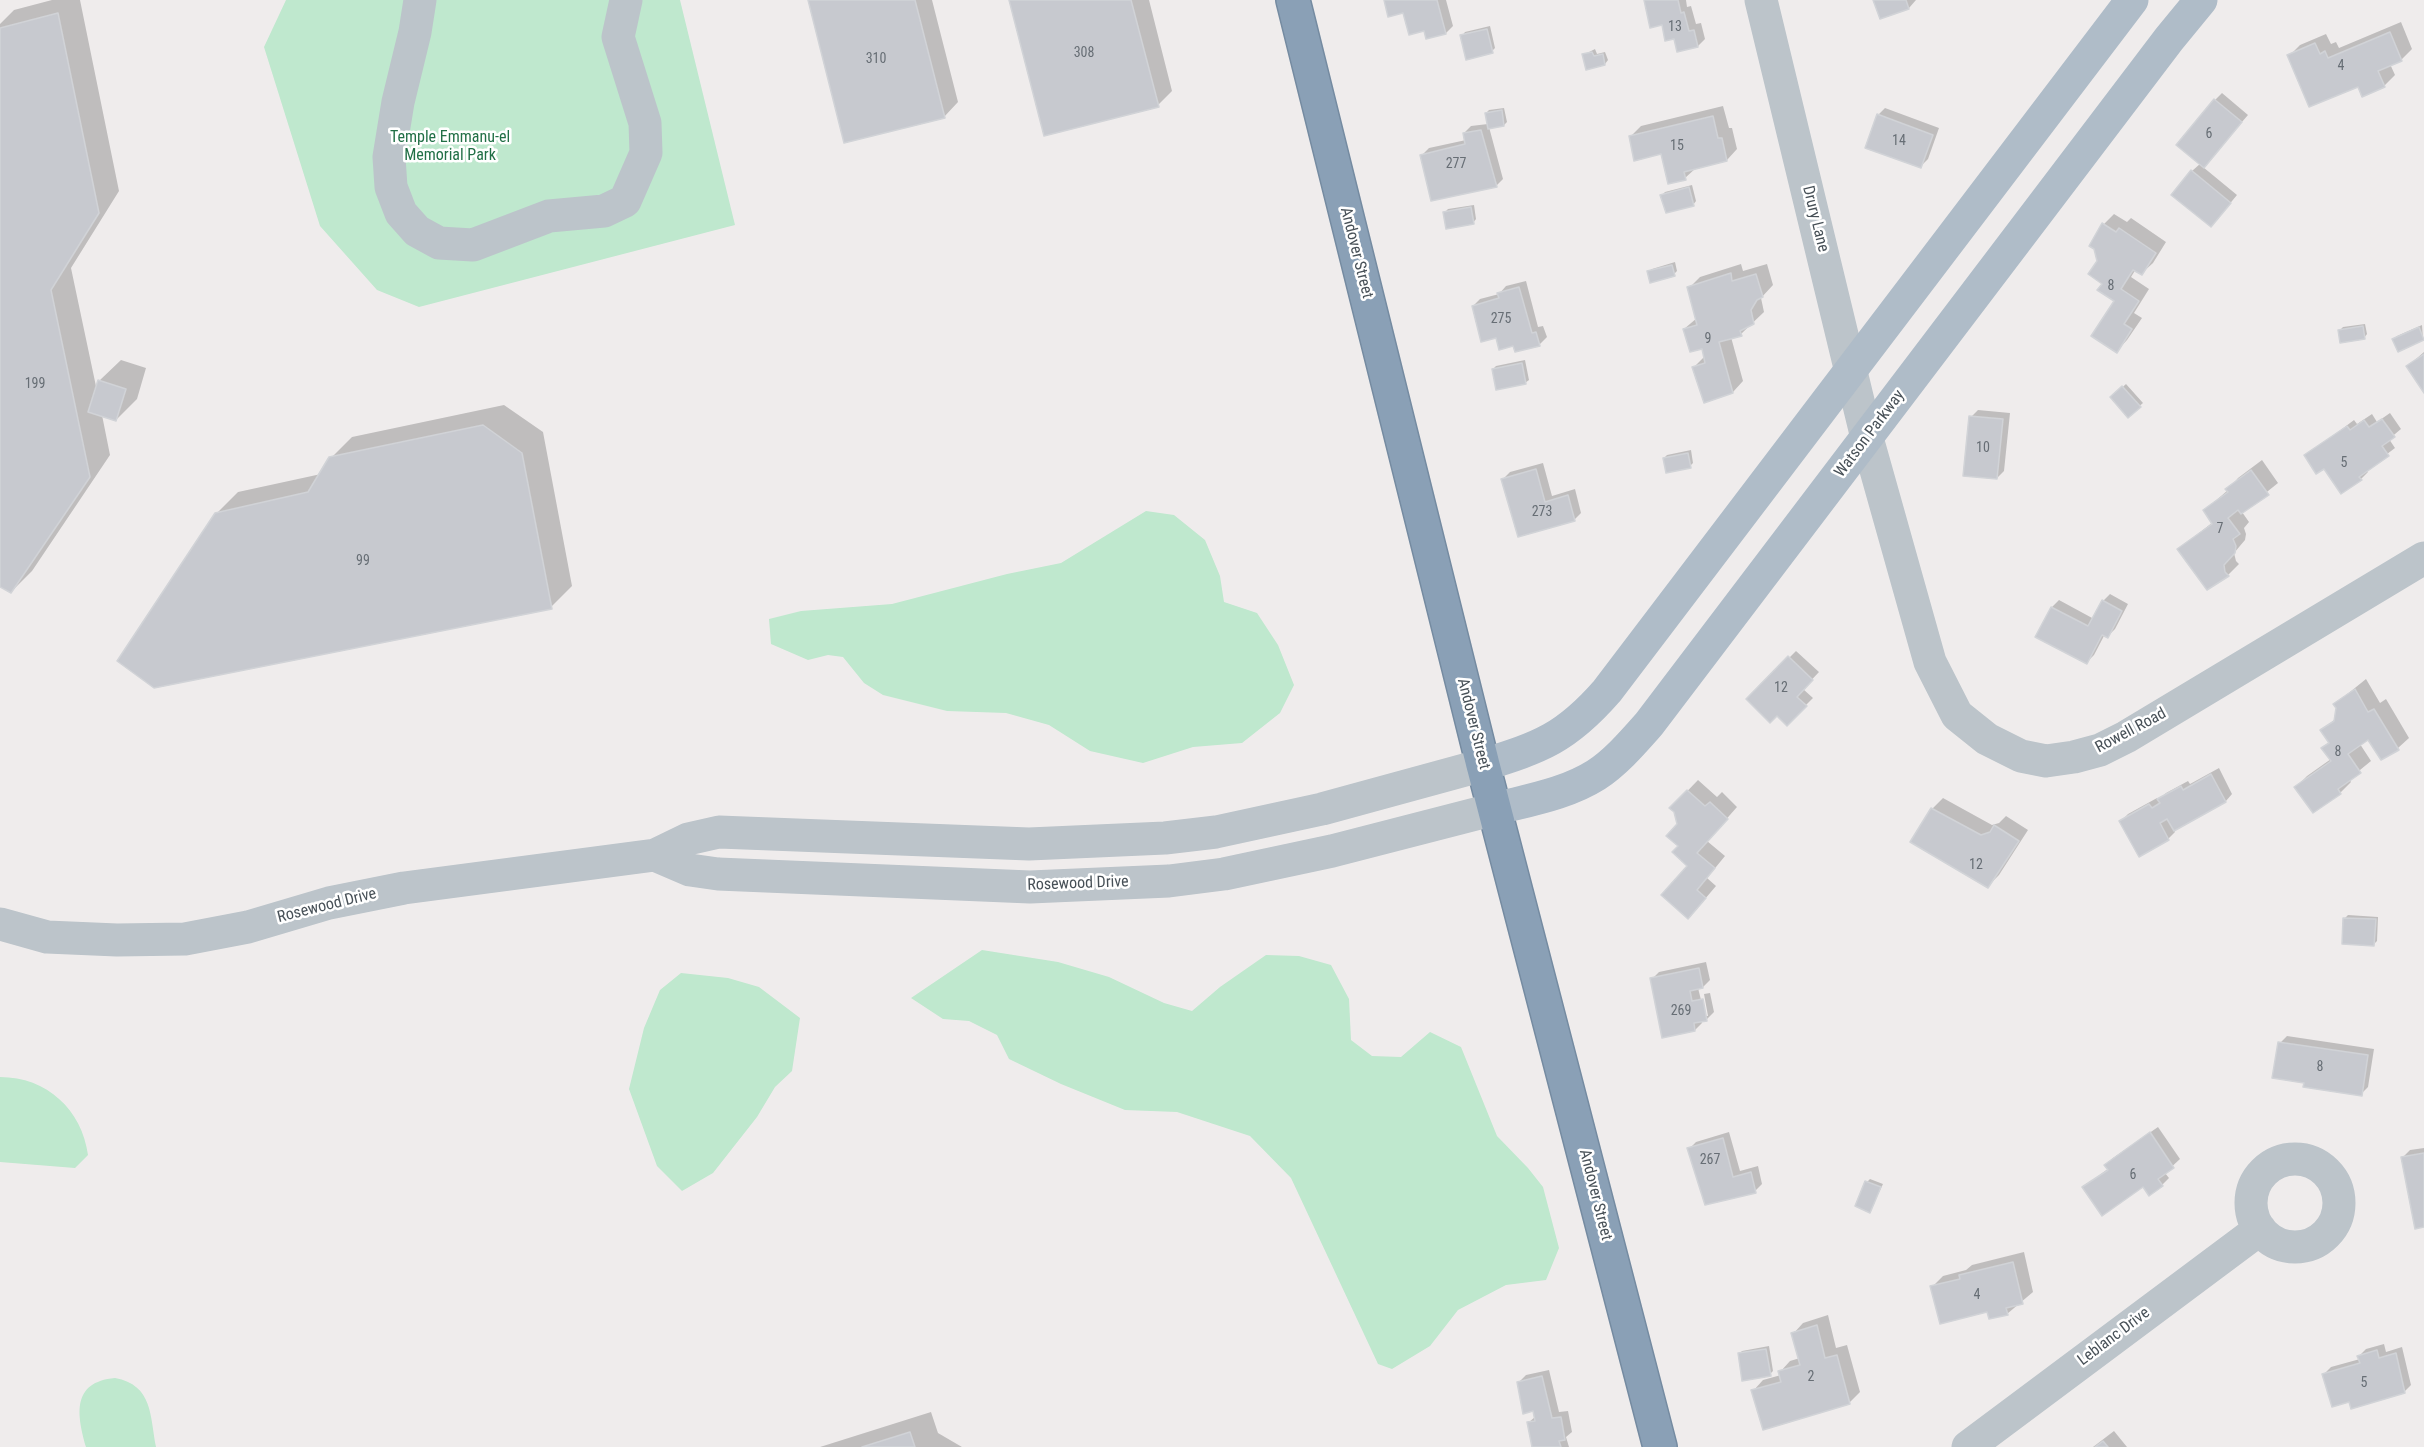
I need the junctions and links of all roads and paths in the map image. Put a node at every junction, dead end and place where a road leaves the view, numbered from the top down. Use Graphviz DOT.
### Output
graph roads {
  1 [pos="420,0"];
  2 [pos="626,0"];
  3 [pos="1293,0"];
  4 [pos="1761,0"];
  5 [pos="2132,0"];
  6 [pos="2201,0"];
  7 [pos="1852,367"];
  8 [pos="1867,438"];
  9 [pos="2424,558"];
  10 [pos="1483,765"];
  11 [pos="1495,809"];
  12 [pos="656,855"];
  13 [pos="0,924"];
  14 [pos="2260,1228"];
  15 [pos="1660,1447"];
  16 [pos="1968,1447"];
  1 -- 2 [label="street"];
  3 -- 10 [label="highway, Andover Street"];
  4 -- 7 [label="street, Drury Lane"];
  5 -- 7 [label="main road"];
  6 -- 8 [label="main road, Watson Parkway"];
  7 -- 8 [label="street, Drury Lane"];
  7 -- 10 [label="main road"];
  8 -- 9 [label="street, Rowell Road"];
  8 -- 11 [label="main road, Watson Parkway"];
  10 -- 11 [label="highway, Andover Street"];
  10 -- 12 [label="street, Rosewood Drive"];
  11 -- 12 [label="street, Rosewood Drive"];
  11 -- 15 [label="highway, Andover Street"];
  12 -- 13 [label="street, Rosewood Drive"];
  14 -- 16 [label="street, Leblanc Drive"];
}
